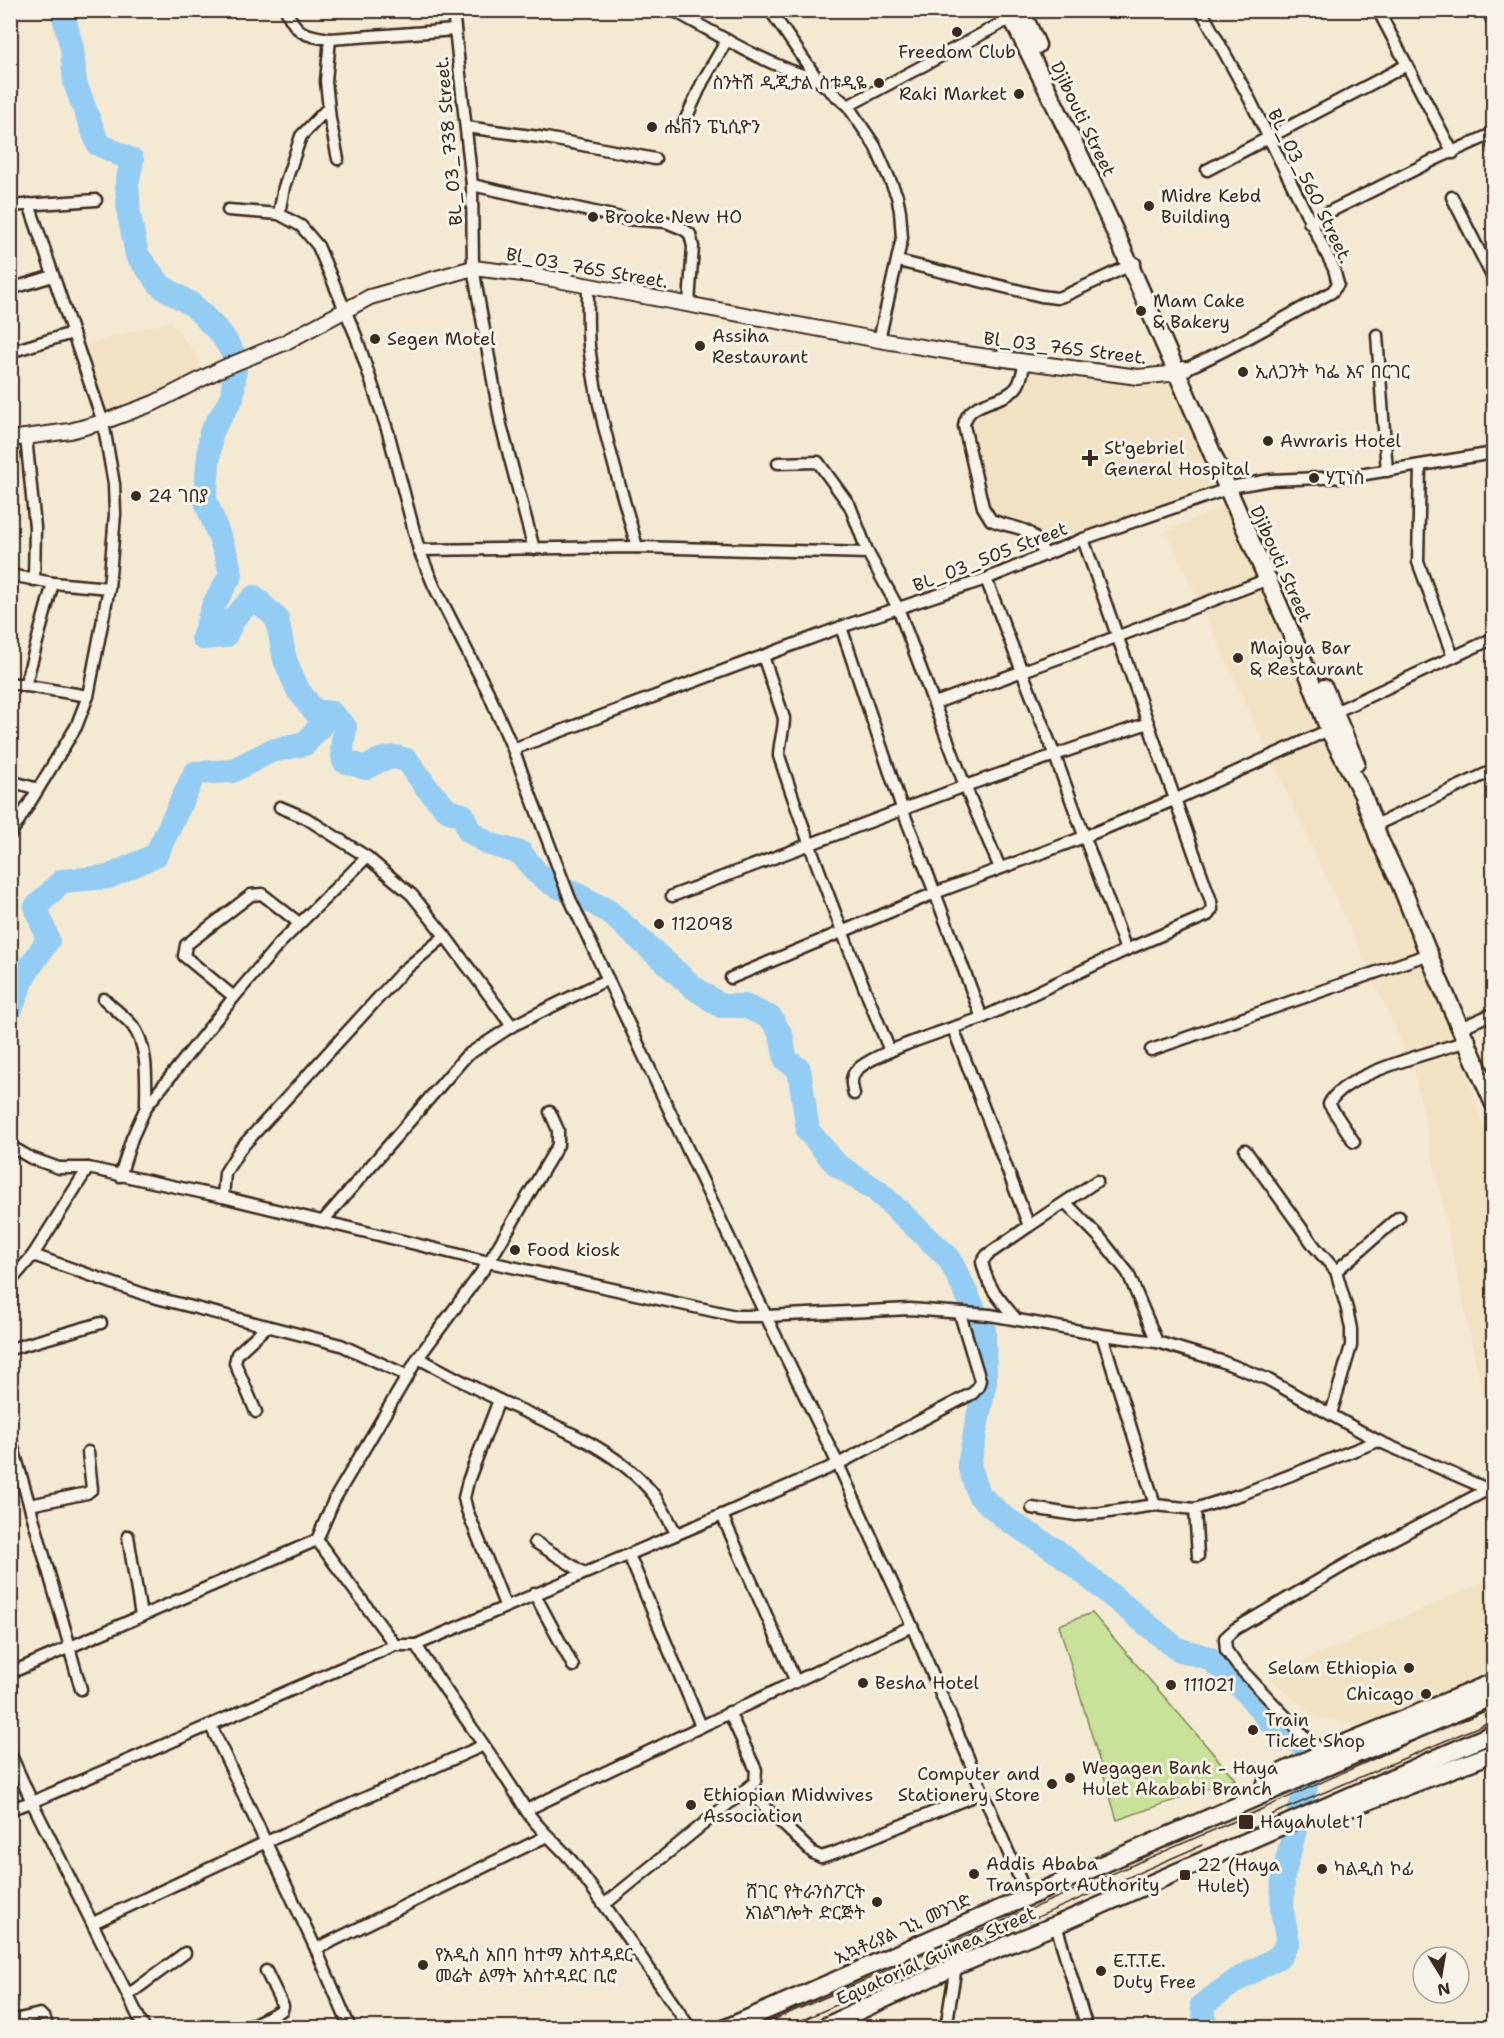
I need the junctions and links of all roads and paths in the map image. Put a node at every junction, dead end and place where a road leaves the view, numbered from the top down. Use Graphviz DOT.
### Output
graph roads {
  1 [pos="286,10"];
  2 [pos="453,10"];
  3 [pos="673,10"];
  4 [pos="770,10"];
  5 [pos="1201,10"];
  6 [pos="1378,10"];
  7 [pos="1487,10"];
  8 [pos="1017,12"];
  9 [pos="1494,23"];
  10 [pos="455,30"];
  11 [pos="330,39"];
  12 [pos="727,40"];
  13 [pos="1407,65"];
  14 [pos="818,80"];
  15 [pos="848,106"];
  16 [pos="328,108"];
  17 [pos="684,123"];
  18 [pos="466,127"];
  19 [pos="1494,134"];
  20 [pos="1269,138"];
  21 [pos="1453,153"];
  22 [pos="338,159"];
  23 [pos="655,159"];
  24 [pos="1207,170"];
  25 [pos="472,185"];
  26 [pos="1452,197"];
  27 [pos="96,200"];
  28 [pos="29,204"];
  29 [pos="10,206"];
  30 [pos="228,210"];
  31 [pos="279,214"];
  32 [pos="1309,222"];
  33 [pos="898,261"];
  34 [pos="1133,264"];
  35 [pos="473,268"];
  36 [pos="53,276"];
  37 [pos="1494,280"];
  38 [pos="588,286"];
  39 [pos="10,289"];
  40 [pos="689,304"];
  41 [pos="344,310"];
  42 [pos="72,333"];
  43 [pos="1377,335"];
  44 [pos="879,340"];
  45 [pos="10,352"];
  46 [pos="1025,362"];
  47 [pos="1180,370"];
  48 [pos="103,422"];
  49 [pos="26,437"];
  50 [pos="10,439"];
  51 [pos="1494,453"];
  52 [pos="778,463"];
  53 [pos="1420,466"];
  54 [pos="1387,471"];
  55 [pos="1232,487"];
  56 [pos="1083,539"];
  57 [pos="637,547"];
  58 [pos="534,549"];
  59 [pos="419,550"];
  60 [pos="868,553"];
  61 [pos="1045,555"];
  62 [pos="10,575"];
  63 [pos="1271,578"];
  64 [pos="986,579"];
  65 [pos="34,580"];
  66 [pos="54,583"];
  67 [pos="110,588"];
  68 [pos="898,608"];
  69 [pos="841,627"];
  70 [pos="1119,636"];
  71 [pos="1494,638"];
  72 [pos="763,656"];
  73 [pos="1453,657"];
  74 [pos="1022,671"];
  75 [pos="10,683"];
  76 [pos="25,686"];
  77 [pos="88,696"];
  78 [pos="934,703"];
  79 [pos="1148,723"];
  80 [pos="1335,723"];
  81 [pos="513,749"];
  82 [pos="1056,756"];
  83 [pos="1494,770"];
  84 [pos="10,782"];
  85 [pos="965,786"];
  86 [pos="38,789"];
  87 [pos="1174,800"];
  88 [pos="280,807"];
  89 [pos="903,811"];
  90 [pos="1380,823"];
  91 [pos="10,835"];
  92 [pos="1084,837"];
  93 [pos="809,846"];
  94 [pos="367,858"];
  95 [pos="1000,868"];
  96 [pos="935,893"];
  97 [pos="672,896"];
  98 [pos="298,923"];
  99 [pos="841,932"];
  100 [pos="445,936"];
  101 [pos="1126,950"];
  102 [pos="1432,953"];
  103 [pos="731,978"];
  104 [pos="609,979"];
  105 [pos="234,997"];
  106 [pos="104,999"];
  107 [pos="1494,1013"];
  108 [pos="982,1018"];
  109 [pos="512,1026"];
  110 [pos="953,1028"];
  111 [pos="1469,1036"];
  112 [pos="1151,1050"];
  113 [pos="890,1052"];
  114 [pos="1494,1087"];
  115 [pos="854,1094"];
  116 [pos="1494,1104"];
  117 [pos="146,1107"];
  118 [pos="550,1112"];
  119 [pos="1354,1142"];
  120 [pos="10,1146"];
  121 [pos="1245,1150"];
  122 [pos="88,1168"];
  123 [pos="120,1176"];
  124 [pos="1098,1181"];
  125 [pos="223,1197"];
  126 [pos="1066,1203"];
  127 [pos="1399,1217"];
  128 [pos="323,1221"];
  129 [pos="1029,1226"];
  130 [pos="33,1255"];
  131 [pos="489,1262"];
  132 [pos="1336,1272"];
  133 [pos="10,1282"];
  134 [pos="966,1314"];
  135 [pos="766,1316"];
  136 [pos="1016,1319"];
  137 [pos="101,1323"];
  138 [pos="267,1326"];
  139 [pos="1102,1335"];
  140 [pos="1157,1342"];
  141 [pos="10,1349"];
  142 [pos="418,1358"];
  143 [pos="408,1376"];
  144 [pos="499,1400"];
  145 [pos="256,1412"];
  146 [pos="1330,1414"];
  147 [pos="10,1437"];
  148 [pos="1378,1441"];
  149 [pos="88,1452"];
  150 [pos="838,1464"];
  151 [pos="1490,1491"];
  152 [pos="30,1505"];
  153 [pos="1155,1505"];
  154 [pos="1032,1508"];
  155 [pos="1195,1509"];
  156 [pos="722,1515"];
  157 [pos="676,1534"];
  158 [pos="128,1536"];
  159 [pos="317,1540"];
  160 [pos="535,1542"];
  161 [pos="629,1554"];
  162 [pos="1198,1556"];
  163 [pos="584,1573"];
  164 [pos="534,1593"];
  165 [pos="505,1605"];
  166 [pos="141,1616"];
  167 [pos="912,1626"];
  168 [pos="416,1645"];
  169 [pos="395,1646"];
  170 [pos="70,1647"];
  171 [pos="573,1666"];
  172 [pos="10,1673"];
  173 [pos="796,1682"];
  174 [pos="1494,1682"];
  175 [pos="81,1689"];
  176 [pos="1494,1697"];
  177 [pos="729,1712"];
  178 [pos="211,1726"];
  179 [pos="701,1726"];
  180 [pos="1494,1733"];
  181 [pos="482,1746"];
  182 [pos="10,1753"];
  183 [pos="1494,1753"];
  184 [pos="1322,1758"];
  185 [pos="747,1790"];
  186 [pos="983,1792"];
  187 [pos="32,1802"];
  188 [pos="10,1809"];
  189 [pos="526,1810"];
  190 [pos="1317,1810"];
  191 [pos="547,1836"];
  192 [pos="266,1842"];
  193 [pos="1028,1896"];
  194 [pos="604,1904"];
  195 [pos="93,1923"];
  196 [pos="1056,1925"];
  197 [pos="316,1949"];
  198 [pos="185,1953"];
  199 [pos="956,1966"];
  200 [pos="267,1971"];
  201 [pos="128,1995"];
  202 [pos="10,2021"];
  203 [pos="48,2028"];
  204 [pos="144,2028"];
  205 [pos="246,2028"];
  206 [pos="350,2028"];
  207 [pos="690,2028"];
  208 [pos="726,2028"];
  209 [pos="822,2028"];
  210 [pos="946,2028"];
  211 [pos="1087,2028"];
  1 -- 11 [label="street"];
  2 -- 10 [label="street, BL_03_738 Street."];
  3 -- 12 [label="street"];
  4 -- 14 [label="street"];
  5 -- 20 [label="street, BL_03_560 Street."];
  6 -- 13 [label="street"];
  7 -- 9 [label="street"];
  8 -- 15 [label="street"];
  8 -- 34 [label="main road, Djibouti Street"];
  10 -- 11 [label="street"];
  10 -- 18 [label="street, BL_03_738 Street."];
  11 -- 16 [label="street"];
  12 -- 14 [label="street"];
  12 -- 17 [label="street"];
  13 -- 20 [label="street"];
  13 -- 21 [label="street"];
  14 -- 15 [label="street"];
  15 -- 33 [label="street"];
  16 -- 22 [label="street"];
  16 -- 31 [label="street"];
  18 -- 23 [label="street"];
  18 -- 25 [label="street, BL_03_738 Street."];
  19 -- 21 [label="street"];
  20 -- 24 [label="street"];
  20 -- 32 [label="street, BL_03_560 Street."];
  21 -- 32 [label="street"];
  25 -- 35 [label="street, BL_03_738 Street."];
  25 -- 40 [label="street"];
  26 -- 37 [label="street"];
  27 -- 28 [label="street"];
  28 -- 29 [label="street"];
  28 -- 36 [label="street"];
  30 -- 31 [label="street"];
  31 -- 41 [label="street"];
  32 -- 47 [label="street, BL_03_560 Street."];
  33 -- 34 [label="street"];
  33 -- 44 [label="street"];
  34 -- 47 [label="main road, Djibouti Street"];
  35 -- 38 [label="street, Bl_03_765 Street."];
  35 -- 41 [label="street, Bl_03_765 Street."];
  35 -- 58 [label="street, BL_03_738 Street."];
  36 -- 39 [label="street"];
  36 -- 42 [label="street"];
  38 -- 40 [label="street, Bl_03_765 Street."];
  38 -- 57 [label="street"];
  40 -- 44 [label="street, Bl_03_765 Street."];
  41 -- 48 [label="street, Bl_03_765 Street."];
  41 -- 59 [label="street"];
  42 -- 45 [label="street"];
  42 -- 48 [label="street"];
  43 -- 54 [label="street"];
  44 -- 46 [label="street, Bl_03_765 Street."];
  46 -- 47 [label="street, Bl_03_765 Street."];
  46 -- 61 [label="street"];
  47 -- 55 [label="main road, Djibouti Street"];
  48 -- 49 [label="street, Bl_03_765 Street."];
  48 -- 67 [label="street"];
  49 -- 50 [label="street, Bl_03_765 Street."];
  49 -- 65 [label="street"];
  51 -- 53 [label="street, BL_03_505 Street"];
  52 -- 60 [label="street"];
  53 -- 54 [label="street, BL_03_505 Street"];
  53 -- 73 [label="street"];
  54 -- 55 [label="street, BL_03_505 Street"];
  55 -- 56 [label="street, BL_03_505 Street"];
  55 -- 63 [label="main road, Djibouti Street"];
  56 -- 61 [label="street, BL_03_505 Street"];
  56 -- 70 [label="street"];
  57 -- 58 [label="street"];
  57 -- 60 [label="street"];
  58 -- 59 [label="street"];
  59 -- 81 [label="street"];
  60 -- 68 [label="street"];
  61 -- 64 [label="street, BL_03_505 Street"];
  62 -- 65 [label="street"];
  63 -- 70 [label="street"];
  63 -- 80 [label="main road, Djibouti Street"];
  64 -- 68 [label="street, BL_03_505 Street"];
  64 -- 74 [label="street"];
  65 -- 66 [label="street"];
  66 -- 67 [label="street"];
  66 -- 76 [label="street"];
  67 -- 77 [label="street"];
  68 -- 69 [label="street, BL_03_505 Street"];
  68 -- 78 [label="street"];
  69 -- 72 [label="street, BL_03_505 Street"];
  69 -- 89 [label="street"];
  70 -- 74 [label="street"];
  70 -- 79 [label="street"];
  71 -- 73 [label="street"];
  72 -- 81 [label="street, BL_03_505 Street"];
  72 -- 93 [label="street"];
  73 -- 80 [label="street"];
  74 -- 78 [label="street"];
  74 -- 82 [label="street"];
  75 -- 76 [label="street"];
  76 -- 77 [label="street"];
  77 -- 86 [label="street"];
  78 -- 85 [label="street"];
  79 -- 82 [label="street"];
  79 -- 87 [label="street"];
  80 -- 87 [label="street"];
  80 -- 90 [label="main road, Djibouti Street"];
  80 -- 102 [label="main road, Djibouti Street"];
  81 -- 104 [label="street"];
  82 -- 85 [label="street"];
  82 -- 92 [label="street"];
  83 -- 90 [label="street"];
  84 -- 86 [label="street"];
  85 -- 89 [label="street"];
  85 -- 95 [label="street"];
  86 -- 91 [label="street"];
  87 -- 92 [label="street"];
  87 -- 101 [label="street"];
  88 -- 94 [label="street"];
  89 -- 93 [label="street"];
  89 -- 96 [label="street"];
  90 -- 102 [label="main road, Djibouti Street"];
  92 -- 95 [label="street"];
  92 -- 101 [label="street"];
  93 -- 97 [label="street"];
  93 -- 99 [label="street"];
  94 -- 98 [label="street"];
  94 -- 100 [label="street"];
  95 -- 96 [label="street"];
  96 -- 99 [label="street"];
  96 -- 108 [label="street"];
  98 -- 105 [label="street"];
  98 -- 105 [label="street"];
  99 -- 103 [label="street"];
  99 -- 113 [label="street"];
  100 -- 109 [label="street"];
  100 -- 125 [label="street"];
  101 -- 108 [label="street"];
  102 -- 111 [label="main road, Djibouti Street"];
  102 -- 112 [label="street"];
  104 -- 109 [label="street"];
  104 -- 135 [label="street"];
  105 -- 117 [label="street"];
  106 -- 117 [label="street"];
  107 -- 111 [label="street"];
  108 -- 110 [label="street"];
  109 -- 128 [label="street"];
  110 -- 113 [label="street"];
  110 -- 129 [label="street"];
  111 -- 114 [label="main road, Djibouti Street"];
  111 -- 116 [label="main road, Djibouti Street"];
  111 -- 119 [label="street"];
  113 -- 115 [label="street"];
  117 -- 123 [label="street"];
  118 -- 131 [label="street"];
  120 -- 122 [label="street"];
  121 -- 132 [label="street"];
  122 -- 123 [label="street"];
  122 -- 130 [label="street"];
  123 -- 125 [label="street"];
  124 -- 126 [label="street"];
  125 -- 128 [label="street"];
  126 -- 129 [label="street"];
  126 -- 140 [label="street"];
  127 -- 132 [label="street"];
  128 -- 131 [label="street"];
  129 -- 136 [label="street"];
  130 -- 133 [label="street"];
  130 -- 138 [label="street"];
  131 -- 135 [label="street"];
  131 -- 142 [label="street"];
  132 -- 146 [label="street"];
  134 -- 135 [label="street"];
  134 -- 136 [label="street"];
  134 -- 150 [label="street"];
  135 -- 150 [label="street"];
  136 -- 139 [label="street"];
  137 -- 141 [label="street"];
  138 -- 143 [label="street"];
  138 -- 145 [label="street"];
  139 -- 140 [label="street"];
  139 -- 153 [label="street"];
  140 -- 146 [label="street"];
  142 -- 143 [label="street"];
  142 -- 144 [label="street"];
  143 -- 159 [label="street"];
  144 -- 157 [label="street"];
  144 -- 165 [label="street"];
  146 -- 148 [label="street"];
  147 -- 152 [label="street"];
  148 -- 151 [label="street"];
  148 -- 155 [label="street"];
  149 -- 152 [label="street"];
  150 -- 156 [label="street"];
  150 -- 167 [label="street"];
  151 -- 184 [label="street"];
  152 -- 170 [label="street"];
  153 -- 154 [label="street"];
  153 -- 155 [label="street"];
  155 -- 162 [label="street"];
  156 -- 157 [label="street"];
  156 -- 173 [label="street"];
  157 -- 161 [label="street"];
  158 -- 166 [label="street"];
  159 -- 166 [label="street"];
  159 -- 169 [label="street"];
  160 -- 163 [label="street"];
  161 -- 163 [label="street"];
  161 -- 179 [label="street"];
  163 -- 164 [label="street"];
  164 -- 165 [label="street"];
  164 -- 171 [label="street"];
  165 -- 168 [label="street"];
  166 -- 170 [label="street"];
  167 -- 173 [label="street"];
  167 -- 186 [label="street"];
  168 -- 169 [label="street"];
  168 -- 181 [label="street"];
  169 -- 178 [label="street"];
  170 -- 172 [label="street"];
  170 -- 175 [label="street"];
  173 -- 177 [label="street"];
  174 -- 184 [label="main road"];
  176 -- 184 [label="main road"];
  177 -- 179 [label="street"];
  177 -- 185 [label="street"];
  178 -- 187 [label="street"];
  178 -- 192 [label="street"];
  179 -- 189 [label="street"];
  180 -- 190 [label="main road, Equatorial Guinea Street"];
  181 -- 189 [label="street"];
  181 -- 192 [label="street"];
  182 -- 187 [label="street"];
  183 -- 190 [label="main road"];
  184 -- 193 [label="main road, ኢኳቶሪያል ጊኒ መንገድ"];
  185 -- 186 [label="street"];
  185 -- 194 [label="street"];
  186 -- 193 [label="street"];
  187 -- 188 [label="street"];
  187 -- 195 [label="street"];
  189 -- 191 [label="street"];
  190 -- 196 [label="main road, Equatorial Guinea Street"];
  191 -- 194 [label="street"];
  191 -- 197 [label="street"];
  192 -- 195 [label="street"];
  192 -- 197 [label="street"];
  193 -- 208 [label="main road, ኢኳቶሪያል ጊኒ መንገድ"];
  194 -- 207 [label="street"];
  195 -- 201 [label="street"];
  196 -- 199 [label="main road, Equatorial Guinea Street"];
  196 -- 211 [label="street"];
  197 -- 206 [label="street"];
  198 -- 201 [label="street"];
  199 -- 209 [label="main road, Equatorial Guinea Street"];
  199 -- 210 [label="street"];
  200 -- 205 [label="street"];
  201 -- 204 [label="street"];
  202 -- 203 [label="street"];
}
